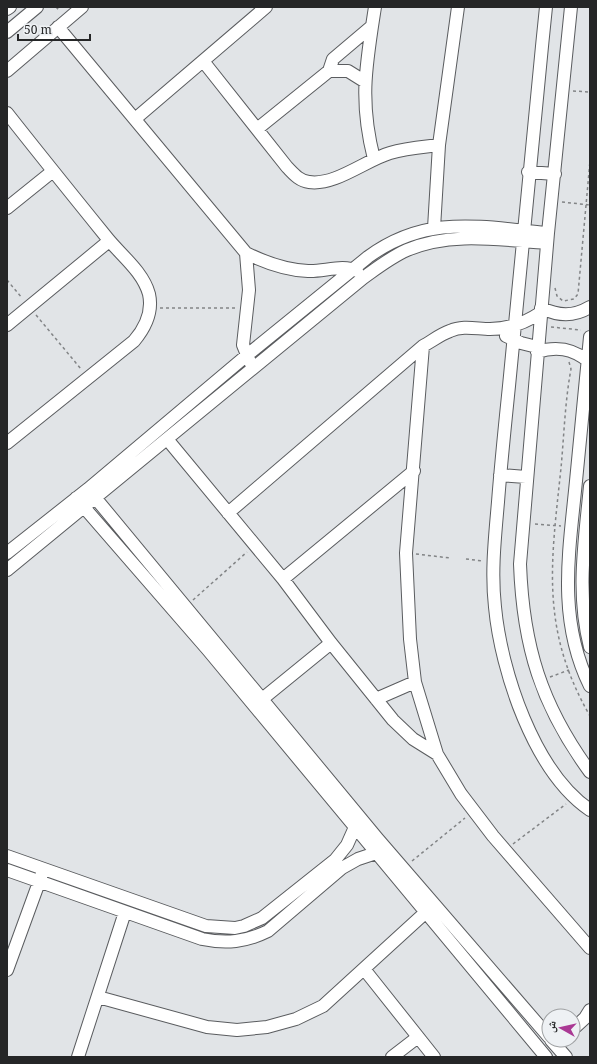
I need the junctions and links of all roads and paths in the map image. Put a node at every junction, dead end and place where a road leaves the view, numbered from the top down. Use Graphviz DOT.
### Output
graph roads {
  1 [pos="10,7"];
  2 [pos="37,7"];
  3 [pos="82,7"];
  4 [pos="266,7"];
  5 [pos="375,7"];
  6 [pos="458,7"];
  7 [pos="546,7"];
  8 [pos="571,7"];
  9 [pos="7,9"];
  10 [pos="372,26"];
  11 [pos="58,27"];
  12 [pos="7,32"];
  13 [pos="203,61"];
  14 [pos="7,71"];
  15 [pos="329,71"];
  16 [pos="364,81"];
  17 [pos="563,90"];
  18 [pos="590,92"];
  19 [pos="7,113"];
  20 [pos="135,118"];
  21 [pos="256,129"];
  22 [pos="439,145"];
  23 [pos="374,159"];
  24 [pos="590,161"];
  25 [pos="53,171"];
  26 [pos="528,172"];
  27 [pos="555,174"];
  28 [pos="552,202"];
  29 [pos="586,204"];
  30 [pos="590,204"];
  31 [pos="7,208"];
  32 [pos="434,228"];
  33 [pos="522,236"];
  34 [pos="547,238"];
  35 [pos="109,241"];
  36 [pos="246,253"];
  37 [pos="353,270"];
  38 [pos="363,278"];
  39 [pos="7,280"];
  40 [pos="555,288"];
  41 [pos="29,307"];
  42 [pos="590,307"];
  43 [pos="150,308"];
  44 [pos="248,308"];
  45 [pos="540,315"];
  46 [pos="7,325"];
  47 [pos="514,326"];
  48 [pos="489,329"];
  49 [pos="586,334"];
  50 [pos="513,339"];
  51 [pos="423,346"];
  52 [pos="537,350"];
  53 [pos="246,356"];
  54 [pos="566,359"];
  55 [pos="588,360"];
  56 [pos="255,367"];
  57 [pos="89,378"];
  58 [pos="167,439"];
  59 [pos="7,443"];
  60 [pos="414,471"];
  61 [pos="500,475"];
  62 [pos="526,477"];
  63 [pos="590,486"];
  64 [pos="91,494"];
  65 [pos="80,503"];
  66 [pos="228,513"];
  67 [pos="523,522"];
  68 [pos="555,526"];
  69 [pos="571,528"];
  70 [pos="254,545"];
  71 [pos="7,553"];
  72 [pos="406,553"];
  73 [pos="450,558"];
  74 [pos="466,558"];
  75 [pos="493,562"];
  76 [pos="7,570"];
  77 [pos="283,579"];
  78 [pos="185,607"];
  79 [pos="331,643"];
  80 [pos="590,646"];
  81 [pos="581,666"];
  82 [pos="568,670"];
  83 [pos="539,681"];
  84 [pos="415,682"];
  85 [pos="590,686"];
  86 [pos="376,699"];
  87 [pos="261,700"];
  88 [pos="590,716"];
  89 [pos="437,754"];
  90 [pos="590,772"];
  91 [pos="574,797"];
  92 [pos="590,810"];
  93 [pos="474,811"];
  94 [pos="355,827"];
  95 [pos="506,850"];
  96 [pos="376,853"];
  97 [pos="7,856"];
  98 [pos="403,868"];
  99 [pos="43,869"];
  100 [pos="7,870"];
  101 [pos="332,870"];
  102 [pos="39,881"];
  103 [pos="125,912"];
  104 [pos="426,912"];
  105 [pos="590,948"];
  106 [pos="8,965"];
  107 [pos="364,969"];
  108 [pos="98,996"];
  109 [pos="590,1010"];
  110 [pos="581,1022"];
  111 [pos="541,1026"];
  112 [pos="418,1037"];
  113 [pos="559,1048"];
  114 [pos="78,1057"];
  115 [pos="392,1057"];
  116 [pos="434,1057"];
  117 [pos="546,1057"];
  118 [pos="566,1057"];
  1 -- 9 [label="street"];
  2 -- 12 [label="street"];
  3 -- 11 [label="street"];
  4 -- 13 [label="street"];
  5 -- 10 [label="street"];
  6 -- 22 [label="street"];
  7 -- 26 [label="street"];
  8 -- 17 [label="street"];
  10 -- 15 [label="street"];
  10 -- 16 [label="street"];
  11 -- 14 [label="street"];
  11 -- 20 [label="street"];
  13 -- 20 [label="street"];
  13 -- 21 [label="street"];
  15 -- 16 [label="street"];
  15 -- 21 [label="street"];
  16 -- 23 [label="street"];
  17 -- 18 [label="path"];
  17 -- 27 [label="street"];
  19 -- 25 [label="street"];
  20 -- 36 [label="street"];
  21 -- 23 [label="street"];
  22 -- 23 [label="street"];
  22 -- 32 [label="street"];
  24 -- 29 [label="path"];
  25 -- 31 [label="street"];
  25 -- 35 [label="street"];
  26 -- 27 [label="street"];
  26 -- 33 [label="street"];
  27 -- 28 [label="street"];
  28 -- 29 [label="path"];
  28 -- 34 [label="street"];
  29 -- 30 [label="path"];
  29 -- 40 [label="path"];
  32 -- 33 [label="street"];
  32 -- 37 [label="street"];
  33 -- 34 [label="street"];
  33 -- 38 [label="street"];
  33 -- 47 [label="street"];
  34 -- 45 [label="street"];
  35 -- 41 [label="street"];
  35 -- 43 [label="street"];
  36 -- 37 [label="street"];
  36 -- 44 [label="street"];
  37 -- 38 [label="street"];
  37 -- 53 [label="street"];
  38 -- 56 [label="street"];
  39 -- 41 [label="path"];
  41 -- 46 [label="street"];
  41 -- 57 [label="path"];
  42 -- 45 [label="street"];
  43 -- 44 [label="path"];
  43 -- 57 [label="street"];
  44 -- 53 [label="street"];
  45 -- 47 [label="street"];
  45 -- 49 [label="path"];
  45 -- 52 [label="street"];
  47 -- 48 [label="street"];
  47 -- 50 [label="street"];
  48 -- 50 [label="street"];
  48 -- 51 [label="street"];
  49 -- 55 [label="street"];
  50 -- 52 [label="street"];
  50 -- 61 [label="street"];
  51 -- 60 [label="street"];
  51 -- 66 [label="street"];
  52 -- 55 [label="street"];
  52 -- 62 [label="street"];
  53 -- 56 [label="street"];
  53 -- 64 [label="street"];
  54 -- 68 [label="path"];
  55 -- 69 [label="street"];
  56 -- 58 [label="street"];
  57 -- 59 [label="street"];
  58 -- 64 [label="street"];
  58 -- 66 [label="street"];
  60 -- 72 [label="street"];
  60 -- 77 [label="street"];
  61 -- 62 [label="street"];
  61 -- 75 [label="street"];
  62 -- 67 [label="street"];
  63 -- 80 [label="street"];
  64 -- 65 [label="street"];
  64 -- 78 [label="street"];
  65 -- 71 [label="street"];
  65 -- 76 [label="street"];
  65 -- 94 [label="street"];
  66 -- 70 [label="street"];
  67 -- 68 [label="path"];
  67 -- 83 [label="street"];
  68 -- 69 [label="path"];
  68 -- 82 [label="path"];
  69 -- 81 [label="street"];
  70 -- 77 [label="street"];
  70 -- 78 [label="path"];
  72 -- 73 [label="path"];
  72 -- 84 [label="street"];
  74 -- 75 [label="path"];
  75 -- 91 [label="street"];
  77 -- 79 [label="street"];
  78 -- 87 [label="street"];
  79 -- 86 [label="street"];
  79 -- 87 [label="street"];
  81 -- 82 [label="path"];
  81 -- 85 [label="street"];
  82 -- 83 [label="path"];
  82 -- 88 [label="path"];
  83 -- 90 [label="street"];
  84 -- 86 [label="street"];
  84 -- 89 [label="street"];
  86 -- 89 [label="street"];
  87 -- 98 [label="street"];
  89 -- 93 [label="street"];
  91 -- 92 [label="street"];
  91 -- 95 [label="path"];
  93 -- 95 [label="street"];
  93 -- 98 [label="path"];
  94 -- 96 [label="street"];
  94 -- 101 [label="street"];
  95 -- 105 [label="street"];
  96 -- 101 [label="street"];
  96 -- 104 [label="street"];
  97 -- 99 [label="street"];
  98 -- 111 [label="street"];
  99 -- 101 [label="street"];
  99 -- 102 [label="street"];
  100 -- 102 [label="street"];
  101 -- 103 [label="street"];
  102 -- 103 [label="street"];
  102 -- 106 [label="street"];
  103 -- 108 [label="street"];
  104 -- 107 [label="street"];
  104 -- 117 [label="street"];
  107 -- 108 [label="street"];
  107 -- 112 [label="street"];
  108 -- 114 [label="street"];
  109 -- 110 [label="street"];
  112 -- 115 [label="street"];
  112 -- 116 [label="street"];
  113 -- 118 [label="street"];
}
